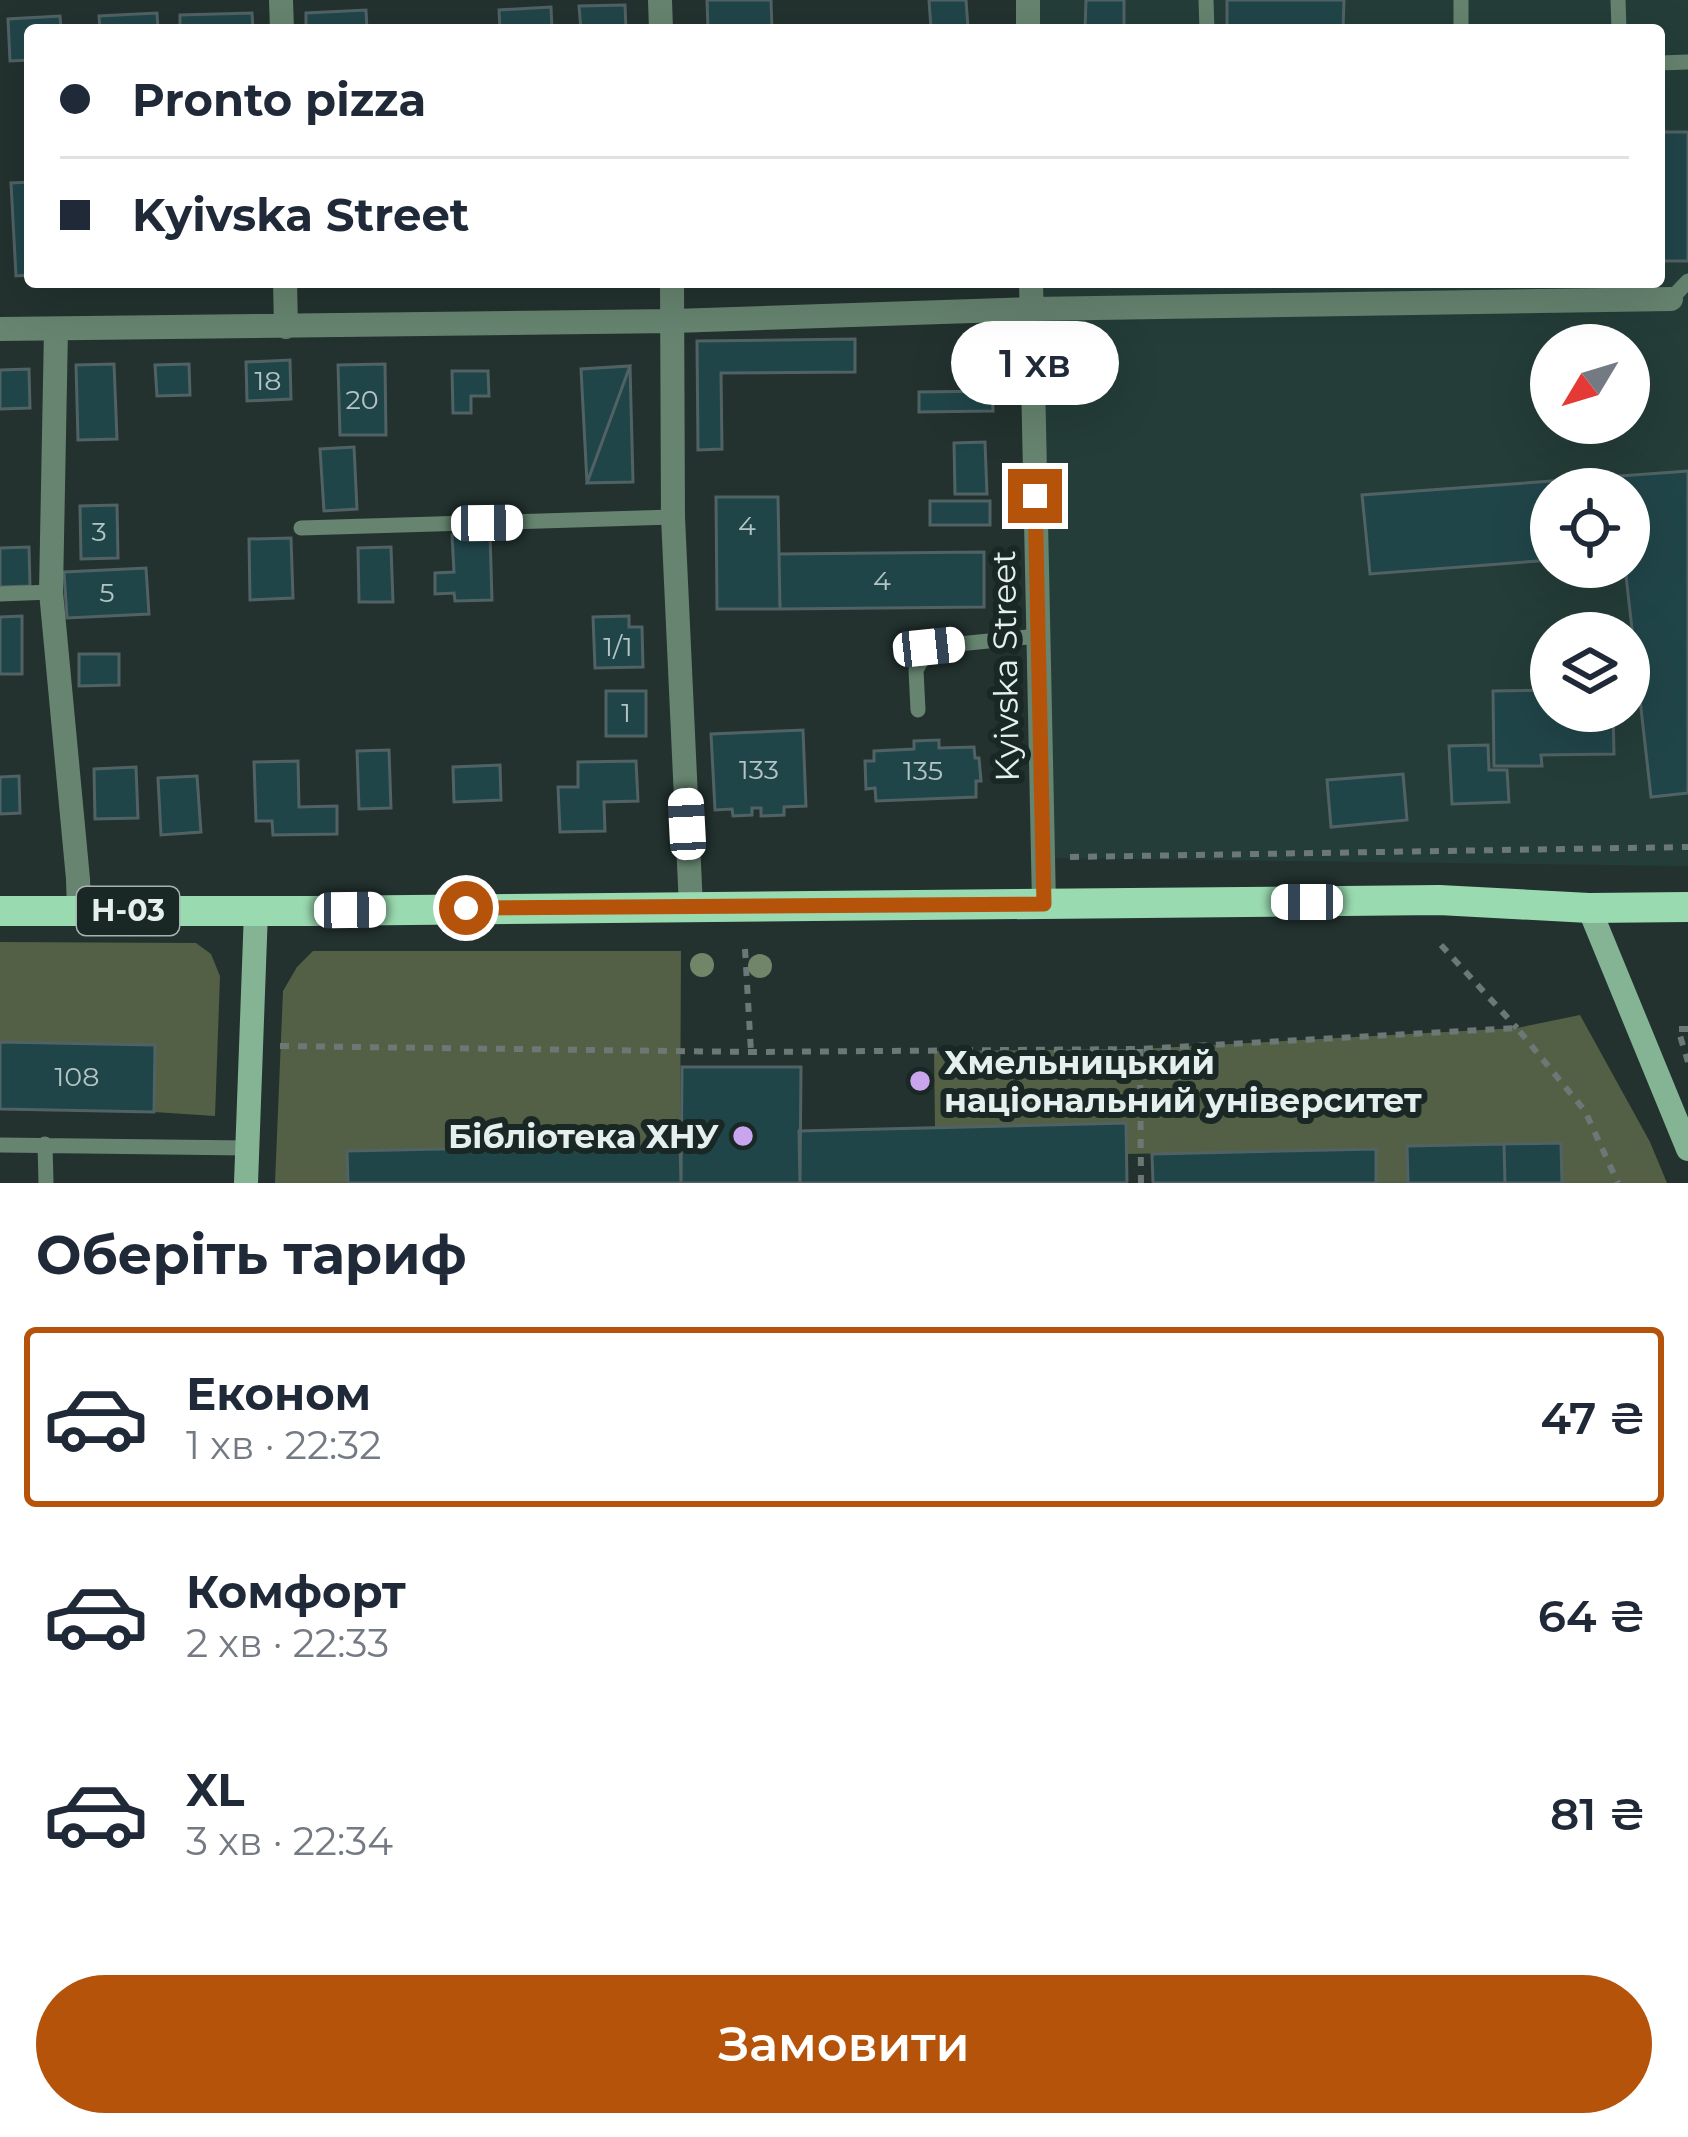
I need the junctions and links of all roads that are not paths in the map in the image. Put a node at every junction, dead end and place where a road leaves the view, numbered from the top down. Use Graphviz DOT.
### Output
graph roads {
  1 [pos="285,288"];
  2 [pos="672,288"];
  3 [pos="1031,288"];
  4 [pos="1680,290"];
  5 [pos="1032,309"];
  6 [pos="674,321"];
  7 [pos="286,327"];
  8 [pos="0,329"];
  9 [pos="56,329"];
  10 [pos="673,518"];
  11 [pos="301,528"];
  12 [pos="51,592"];
  13 [pos="0,594"];
  14 [pos="1038,636"];
  15 [pos="918,710"];
  16 [pos="1044,904"];
  17 [pos="691,907"];
  18 [pos="1688,907"];
  19 [pos="1589,908"];
  20 [pos="79,910"];
  21 [pos="0,911"];
  22 [pos="256,911"];
  23 [pos="45,1144"];
  24 [pos="0,1145"];
  25 [pos="248,1148"];
  26 [pos="1688,1149"];
  27 [pos="46,1183"];
  28 [pos="246,1183"];
  1 -- 7 [label="street"];
  2 -- 6 [label="street"];
  3 -- 5 [label="street, Kyivska Street"];
  4 -- 5 [label="street"];
  5 -- 6 [label="street"];
  5 -- 14 [label="street, Kyivska Street"];
  6 -- 7 [label="street"];
  6 -- 10 [label="street"];
  7 -- 9 [label="street"];
  8 -- 9 [label="street"];
  9 -- 12 [label="street"];
  10 -- 11 [label="lane"];
  10 -- 17 [label="street"];
  12 -- 13 [label="lane"];
  12 -- 20 [label="street"];
  14 -- 15 [label="lane"];
  14 -- 16 [label="street, Kyivska Street"];
  16 -- 17 [label="main road, Н-03"];
  16 -- 19 [label="main road, Н-03"];
  17 -- 22 [label="main road, Н-03"];
  18 -- 19 [label="main road, Н-03"];
  19 -- 26 [label="street"];
  20 -- 21 [label="main road, Н-03"];
  20 -- 22 [label="main road, Н-03"];
  22 -- 25 [label="street"];
  23 -- 24 [label="lane"];
  23 -- 25 [label="lane"];
  23 -- 27 [label="lane"];
  25 -- 28 [label="street"];
}
